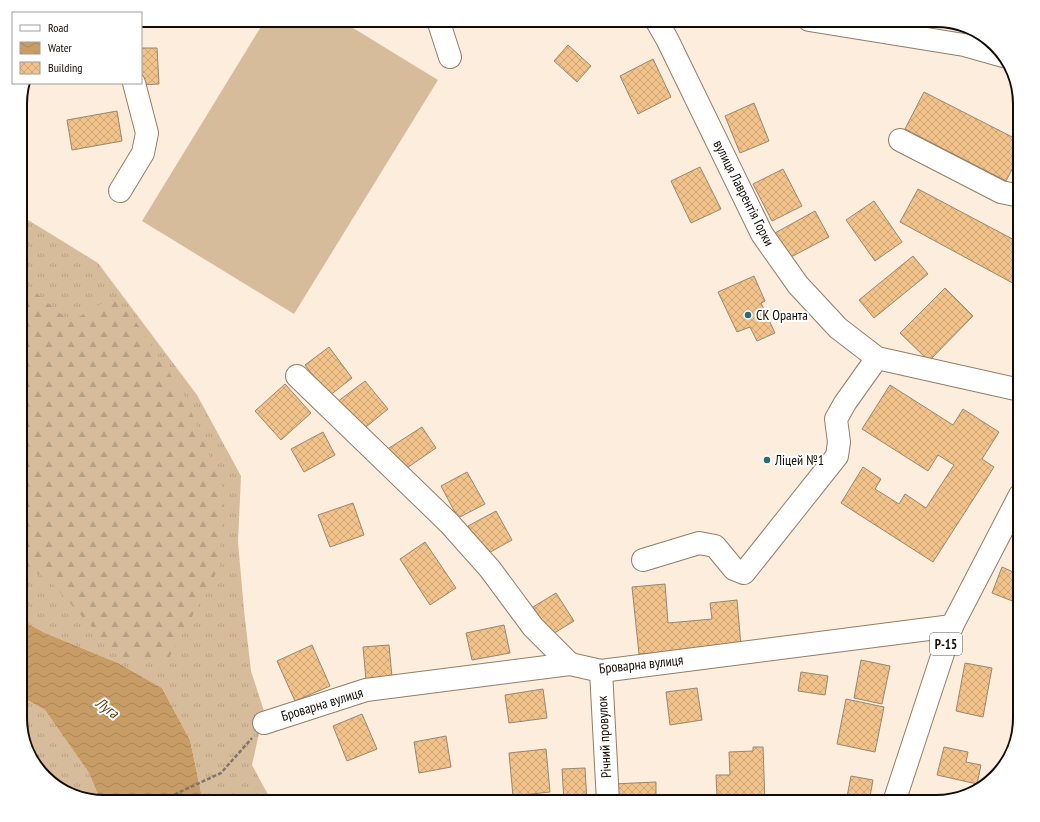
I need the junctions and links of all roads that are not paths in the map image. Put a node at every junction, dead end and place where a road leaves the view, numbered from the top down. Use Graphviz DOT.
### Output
graph roads {
  1 [pos="440,27"];
  2 [pos="660,27"];
  3 [pos="852,27"];
  4 [pos="994,54"];
  5 [pos="450,57"];
  6 [pos="134,84"];
  7 [pos="900,140"];
  8 [pos="120,191"];
  9 [pos="1013,195"];
  10 [pos="877,358"];
  11 [pos="297,376"];
  12 [pos="1013,388"];
  13 [pos="1013,508"];
  14 [pos="643,560"];
  15 [pos="952,626"];
  16 [pos="570,664"];
  17 [pos="601,671"];
  18 [pos="264,723"];
  19 [pos="608,795"];
  20 [pos="896,795"];
  1 -- 5 [label="street"];
  2 -- 10 [label="street, вулиця Лаврентія Горки"];
  3 -- 4 [label="street"];
  6 -- 8 [label="street"];
  7 -- 9 [label="street"];
  10 -- 12 [label="street, вулиця Лаврентія Горки"];
  10 -- 14 [label="street"];
  11 -- 16 [label="street"];
  13 -- 15 [label="street, Р-15"];
  15 -- 17 [label="street, Броварна вулиця"];
  15 -- 20 [label="street, Р-15"];
  16 -- 17 [label="street, Броварна вулиця"];
  16 -- 18 [label="street, Броварна вулиця"];
  17 -- 19 [label="street, Річний провулок"];
}
